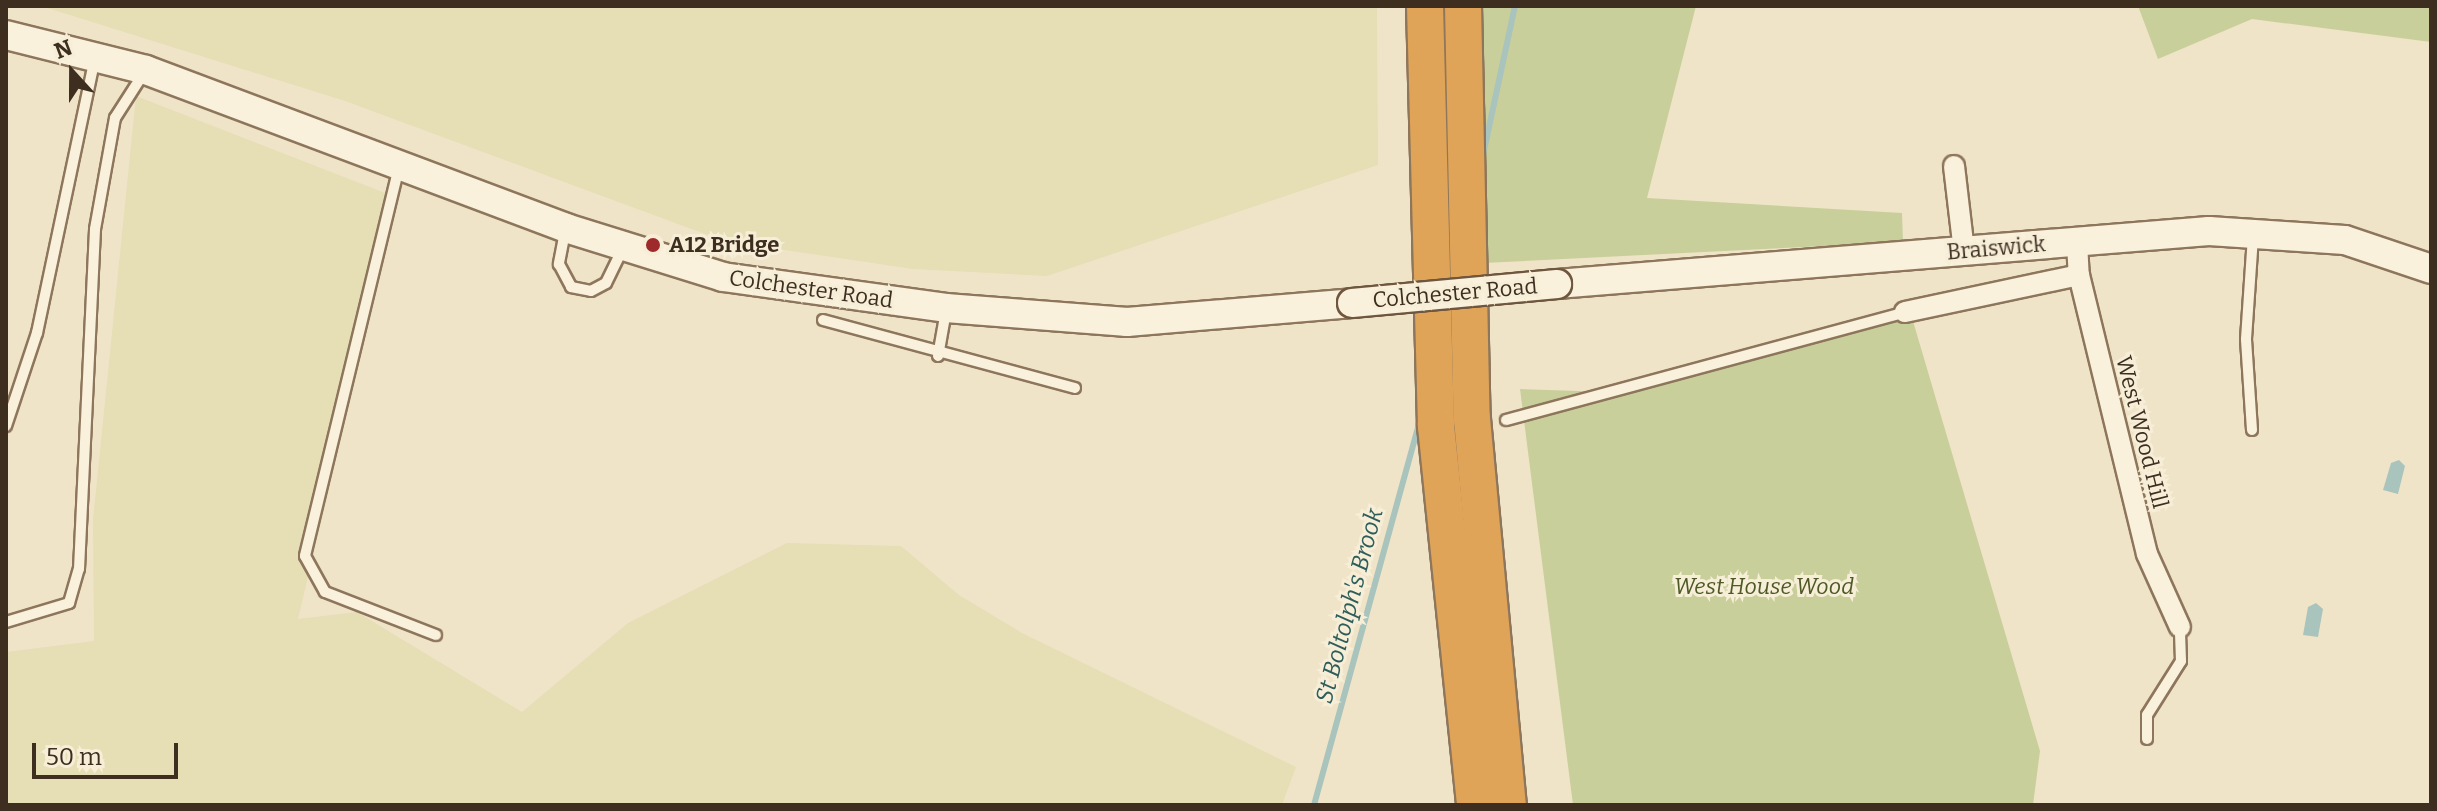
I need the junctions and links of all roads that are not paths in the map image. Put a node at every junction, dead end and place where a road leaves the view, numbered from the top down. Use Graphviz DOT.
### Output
graph roads {
  1 [pos="1425,6"];
  2 [pos="1463,6"];
  3 [pos="6,35"];
  4 [pos="96,56"];
  5 [pos="146,70"];
  6 [pos="399,165"];
  7 [pos="1954,166"];
  8 [pos="566,228"];
  9 [pos="2253,234"];
  10 [pos="2077,242"];
  11 [pos="623,246"];
  12 [pos="1964,251"];
  13 [pos="2431,269"];
  14 [pos="2079,275"];
  15 [pos="1557,284"];
  16 [pos="946,308"];
  17 [pos="1905,312"];
  18 [pos="823,320"];
  19 [pos="938,356"];
  20 [pos="1075,388"];
  21 [pos="1506,420"];
  22 [pos="6,426"];
  23 [pos="2252,430"];
  24 [pos="6,622"];
  25 [pos="2180,627"];
  26 [pos="436,635"];
  27 [pos="2147,739"];
  28 [pos="1475,805"];
  29 [pos="1508,805"];
  1 -- 28 [label="highway"];
  2 -- 29 [label="highway"];
  3 -- 4 [label="main road, Colchester Road"];
  4 -- 5 [label="main road, Colchester Road"];
  4 -- 22 [label="lane"];
  5 -- 6 [label="main road, Colchester Road"];
  5 -- 24 [label="lane"];
  6 -- 8 [label="main road, Colchester Road"];
  6 -- 26 [label="lane"];
  7 -- 12 [label="street"];
  8 -- 11 [label="main road, Colchester Road"];
  8 -- 11 [label="lane"];
  9 -- 10 [label="main road, Braiswick"];
  9 -- 13 [label="main road, Braiswick"];
  9 -- 23 [label="lane"];
  10 -- 12 [label="main road, Braiswick"];
  10 -- 14 [label="street, West Wood Hill"];
  11 -- 16 [label="main road, Colchester Road"];
  12 -- 15 [label="main road, Braiswick"];
  14 -- 17 [label="street"];
  14 -- 25 [label="street, West Wood Hill"];
  15 -- 16 [label="main road, Colchester Road, bridge"];
  16 -- 19 [label="lane"];
  17 -- 21 [label="lane"];
  18 -- 19 [label="lane"];
  19 -- 20 [label="lane"];
  25 -- 27 [label="lane"];
}
